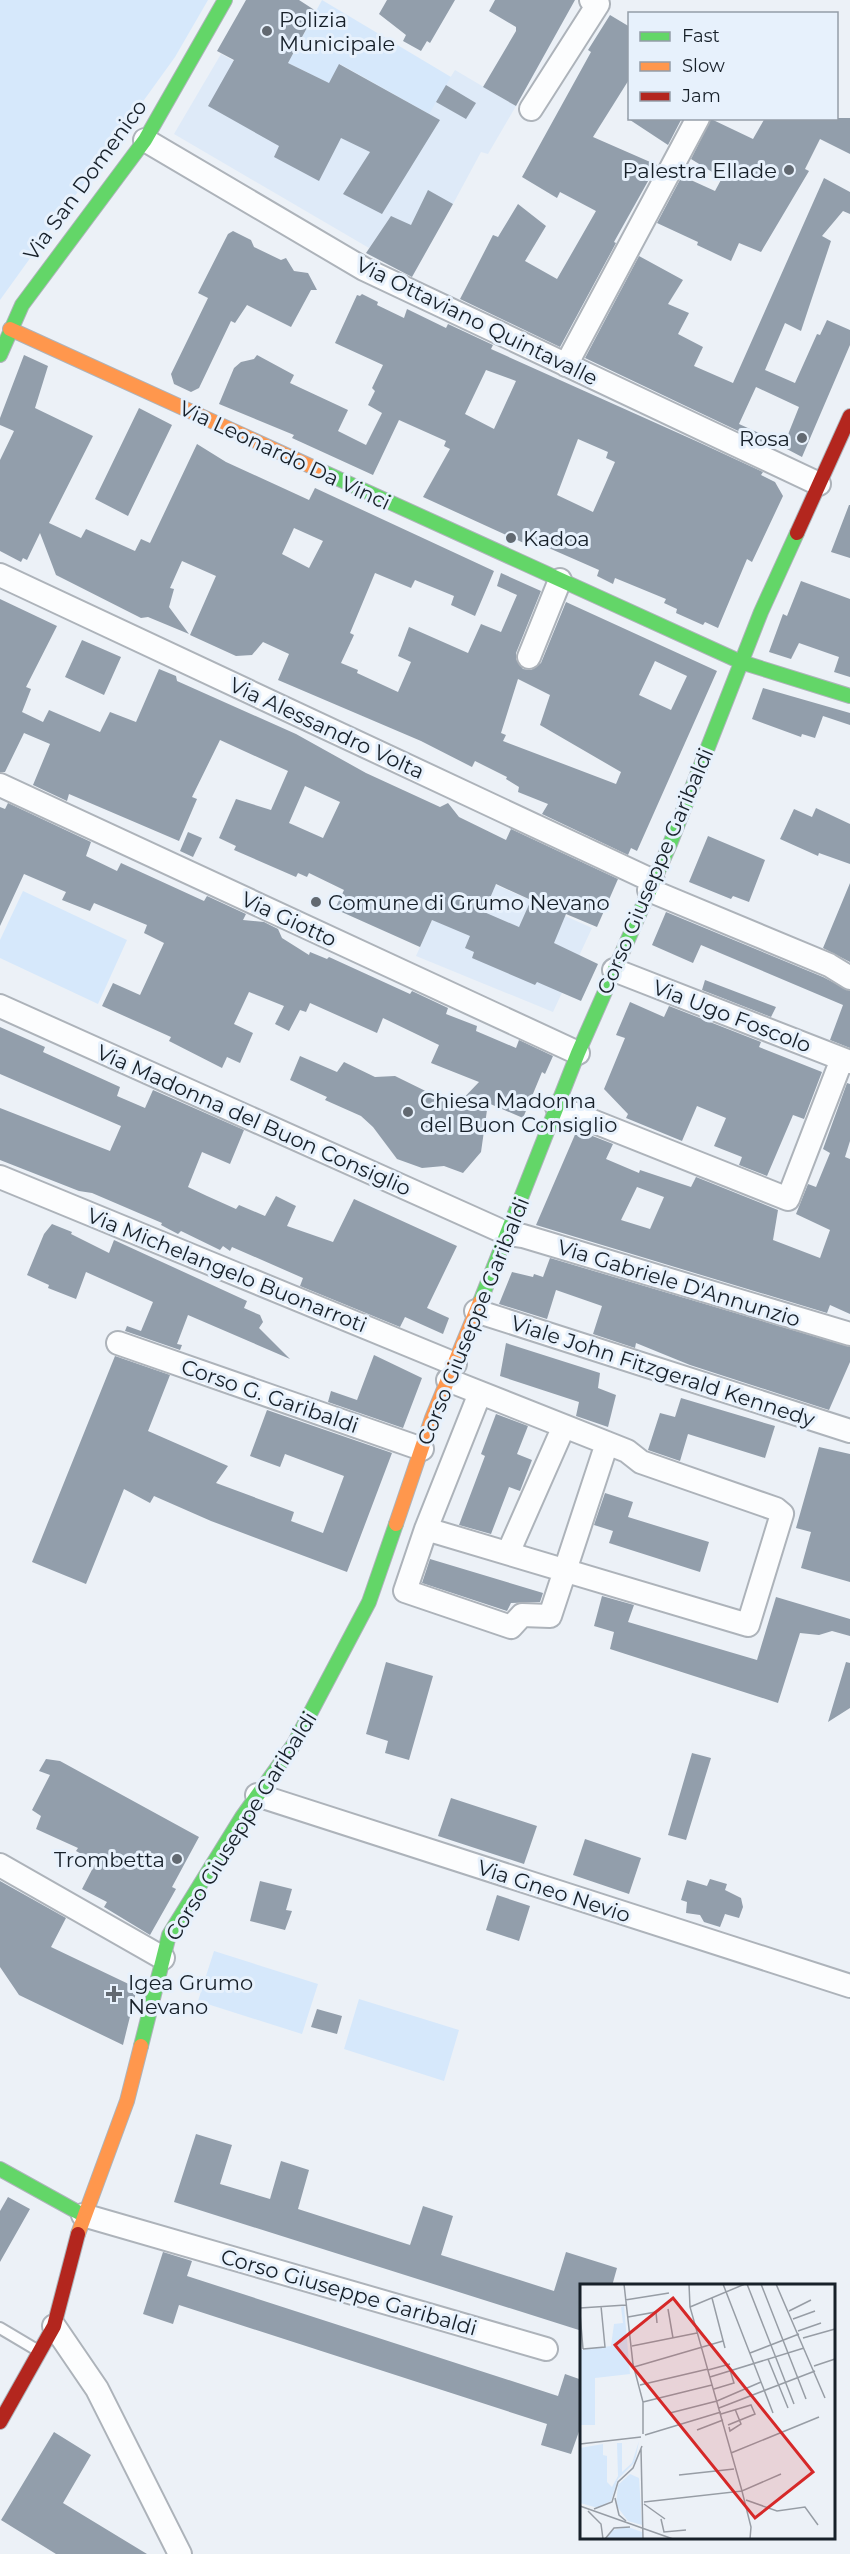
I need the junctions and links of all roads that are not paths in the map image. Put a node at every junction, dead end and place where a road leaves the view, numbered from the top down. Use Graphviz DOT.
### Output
graph roads {
  1 [pos="225,0"];
  2 [pos="591,0"];
  3 [pos="531,109"];
  4 [pos="697,120"];
  5 [pos="151,143"];
  6 [pos="4,343"];
  7 [pos="566,365"];
  8 [pos="850,416"];
  9 [pos="819,484"];
  10 [pos="0,575"];
  11 [pos="560,580"];
  12 [pos="529,657"];
  13 [pos="735,659"];
  14 [pos="850,696"];
  15 [pos="0,785"];
  16 [pos="651,886"];
  17 [pos="614,970"];
  18 [pos="850,978"];
  19 [pos="0,1006"];
  20 [pos="578,1053"];
  21 [pos="846,1061"];
  22 [pos="557,1107"];
  23 [pos="0,1177"];
  24 [pos="508,1234"];
  25 [pos="476,1311"];
  26 [pos="850,1334"];
  27 [pos="118,1342"];
  28 [pos="451,1372"];
  29 [pos="480,1393"];
  30 [pos="564,1426"];
  31 [pos="850,1431"];
  32 [pos="607,1443"];
  33 [pos="422,1449"];
  34 [pos="426,1528"];
  35 [pos="508,1553"];
  36 [pos="566,1570"];
  37 [pos="257,1795"];
  38 [pos="0,1864"];
  39 [pos="164,1958"];
  40 [pos="850,1986"];
  41 [pos="0,2169"];
  42 [pos="83,2215"];
  43 [pos="54,2326"];
  44 [pos="0,2328"];
  45 [pos="546,2349"];
  46 [pos="40,2351"];
  47 [pos="0,2422"];
  48 [pos="180,2554"];
  1 -- 5 [label="street, Via San Domenico"];
  2 -- 3 [label="street"];
  4 -- 7 [label="street"];
  5 -- 6 [label="street, Via San Domenico"];
  5 -- 7 [label="street, Via Ottaviano Quintavalle"];
  6 -- 11 [label="street, Via Leonardo Da Vinci"];
  7 -- 9 [label="street, Via Ottaviano Quintavalle"];
  8 -- 9 [label="street, Corso Giuseppe Garibaldi"];
  9 -- 13 [label="street, Corso Giuseppe Garibaldi"];
  10 -- 16 [label="street, Via Alessandro Volta"];
  11 -- 12 [label="street"];
  11 -- 13 [label="street, Via Leonardo Da Vinci"];
  13 -- 14 [label="street, Via Leonardo Da Vinci"];
  13 -- 16 [label="street, Corso Giuseppe Garibaldi"];
  15 -- 20 [label="street, Via Giotto"];
  16 -- 17 [label="street, Corso Giuseppe Garibaldi"];
  16 -- 18 [label="street, Via Alessandro Volta"];
  17 -- 20 [label="street, Corso Giuseppe Garibaldi"];
  17 -- 21 [label="street, Via Ugo Foscolo"];
  19 -- 24 [label="street, Via Madonna del Buon Consiglio"];
  20 -- 22 [label="street, Corso Giuseppe Garibaldi"];
  21 -- 22 [label="street"];
  22 -- 24 [label="street, Corso Giuseppe Garibaldi"];
  23 -- 28 [label="street, Via Michelangelo Buonarroti"];
  24 -- 25 [label="street, Corso Giuseppe Garibaldi"];
  24 -- 26 [label="street, Via Gabriele D'Annunzio"];
  25 -- 28 [label="street, Corso Giuseppe Garibaldi"];
  25 -- 31 [label="street, Viale John Fitzgerald Kennedy"];
  27 -- 33 [label="street, Corso G. Garibaldi"];
  28 -- 29 [label="street, Via Michelangelo Buonarroti"];
  28 -- 33 [label="street, Corso Giuseppe Garibaldi"];
  29 -- 30 [label="street, Via Michelangelo Buonarroti"];
  29 -- 34 [label="street"];
  30 -- 32 [label="street, Via Michelangelo Buonarroti"];
  30 -- 35 [label="street"];
  32 -- 36 [label="street"];
  32 -- 36 [label="street, Via Michelangelo Buonarroti"];
  33 -- 37 [label="street, Corso Giuseppe Garibaldi"];
  34 -- 35 [label="street"];
  34 -- 36 [label="street"];
  35 -- 36 [label="street"];
  37 -- 39 [label="street, Corso Giuseppe Garibaldi"];
  37 -- 40 [label="street, Via Gneo Nevio"];
  38 -- 39 [label="street"];
  39 -- 42 [label="street, Corso Giuseppe Garibaldi"];
  41 -- 42 [label="street"];
  42 -- 43 [label="street, Corso Giuseppe Garibaldi"];
  42 -- 45 [label="street, Corso Giuseppe Garibaldi"];
  43 -- 46 [label="street, Corso Giuseppe Garibaldi"];
  43 -- 48 [label="street"];
  44 -- 46 [label="lane"];
  46 -- 47 [label="street, Corso Giuseppe Garibaldi"];
}
